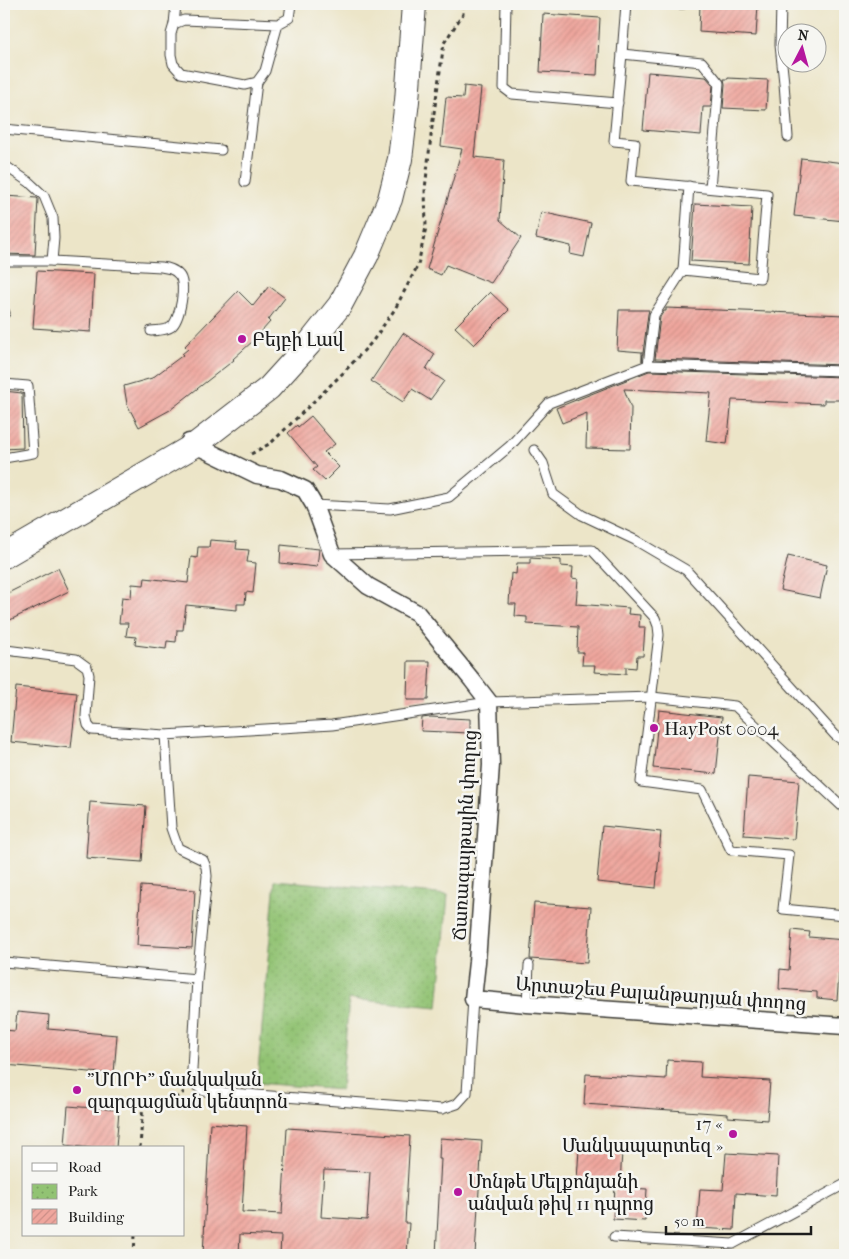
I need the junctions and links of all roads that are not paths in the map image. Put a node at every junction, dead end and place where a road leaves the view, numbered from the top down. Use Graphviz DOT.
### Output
graph roads {
  1 [pos="176,4"];
  2 [pos="291,4"];
  3 [pos="403,4"];
  4 [pos="414,4"];
  5 [pos="506,4"];
  6 [pos="626,4"];
  7 [pos="675,4"];
  8 [pos="682,4"];
  9 [pos="781,4"];
  10 [pos="174,24"];
  11 [pos="278,24"];
  12 [pos="622,54"];
  13 [pos="257,82"];
  14 [pos="618,103"];
  15 [pos="4,129"];
  16 [pos="788,137"];
  17 [pos="221,150"];
  18 [pos="4,165"];
  19 [pos="245,182"];
  20 [pos="689,186"];
  21 [pos="710,188"];
  22 [pos="4,261"];
  23 [pos="52,261"];
  24 [pos="683,270"];
  25 [pos="151,331"];
  26 [pos="648,365"];
  27 [pos="842,371"];
  28 [pos="4,384"];
  29 [pos="190,443"];
  30 [pos="534,450"];
  31 [pos="4,458"];
  32 [pos="314,506"];
  33 [pos="4,545"];
  34 [pos="332,554"];
  35 [pos="4,556"];
  36 [pos="4,647"];
  37 [pos="652,697"];
  38 [pos="489,702"];
  39 [pos="165,735"];
  40 [pos="845,742"];
  41 [pos="845,810"];
  42 [pos="845,915"];
  43 [pos="4,962"];
  44 [pos="529,965"];
  45 [pos="197,979"];
  46 [pos="473,999"];
  47 [pos="527,1004"];
  48 [pos="845,1026"];
  49 [pos="845,1184"];
  50 [pos="614,1237"];
  1 -- 10 [label="lane"];
  2 -- 11 [label="lane"];
  3 -- 29 [label="main road"];
  4 -- 29 [label="main road"];
  5 -- 14 [label="lane"];
  6 -- 12 [label="lane"];
  7 -- 8 [label="lane"];
  9 -- 16 [label="lane"];
  10 -- 11 [label="lane"];
  10 -- 13 [label="lane"];
  11 -- 13 [label="lane"];
  12 -- 14 [label="lane"];
  12 -- 21 [label="lane"];
  13 -- 19 [label="lane"];
  14 -- 20 [label="lane"];
  15 -- 17 [label="lane"];
  18 -- 23 [label="lane"];
  20 -- 21 [label="lane"];
  20 -- 24 [label="lane"];
  21 -- 24 [label="lane"];
  22 -- 23 [label="lane"];
  23 -- 25 [label="lane"];
  24 -- 26 [label="lane"];
  26 -- 27 [label="lane"];
  26 -- 32 [label="lane"];
  28 -- 31 [label="lane"];
  29 -- 32 [label="street"];
  29 -- 33 [label="main road"];
  29 -- 35 [label="main road"];
  30 -- 40 [label="lane"];
  32 -- 34 [label="street"];
  34 -- 37 [label="lane"];
  34 -- 38 [label="street"];
  36 -- 39 [label="lane"];
  37 -- 38 [label="lane"];
  37 -- 41 [label="lane"];
  37 -- 42 [label="lane"];
  38 -- 39 [label="lane"];
  38 -- 46 [label="street, Ճառագայթային փողոց"];
  39 -- 45 [label="lane"];
  43 -- 45 [label="lane"];
  44 -- 47 [label="lane"];
  45 -- 46 [label="lane"];
  46 -- 47 [label="street, Արտաշես Քալանթարյան փողոց"];
  47 -- 48 [label="street, Արտաշես Քալանթարյան փողոց"];
  49 -- 50 [label="lane"];
}
